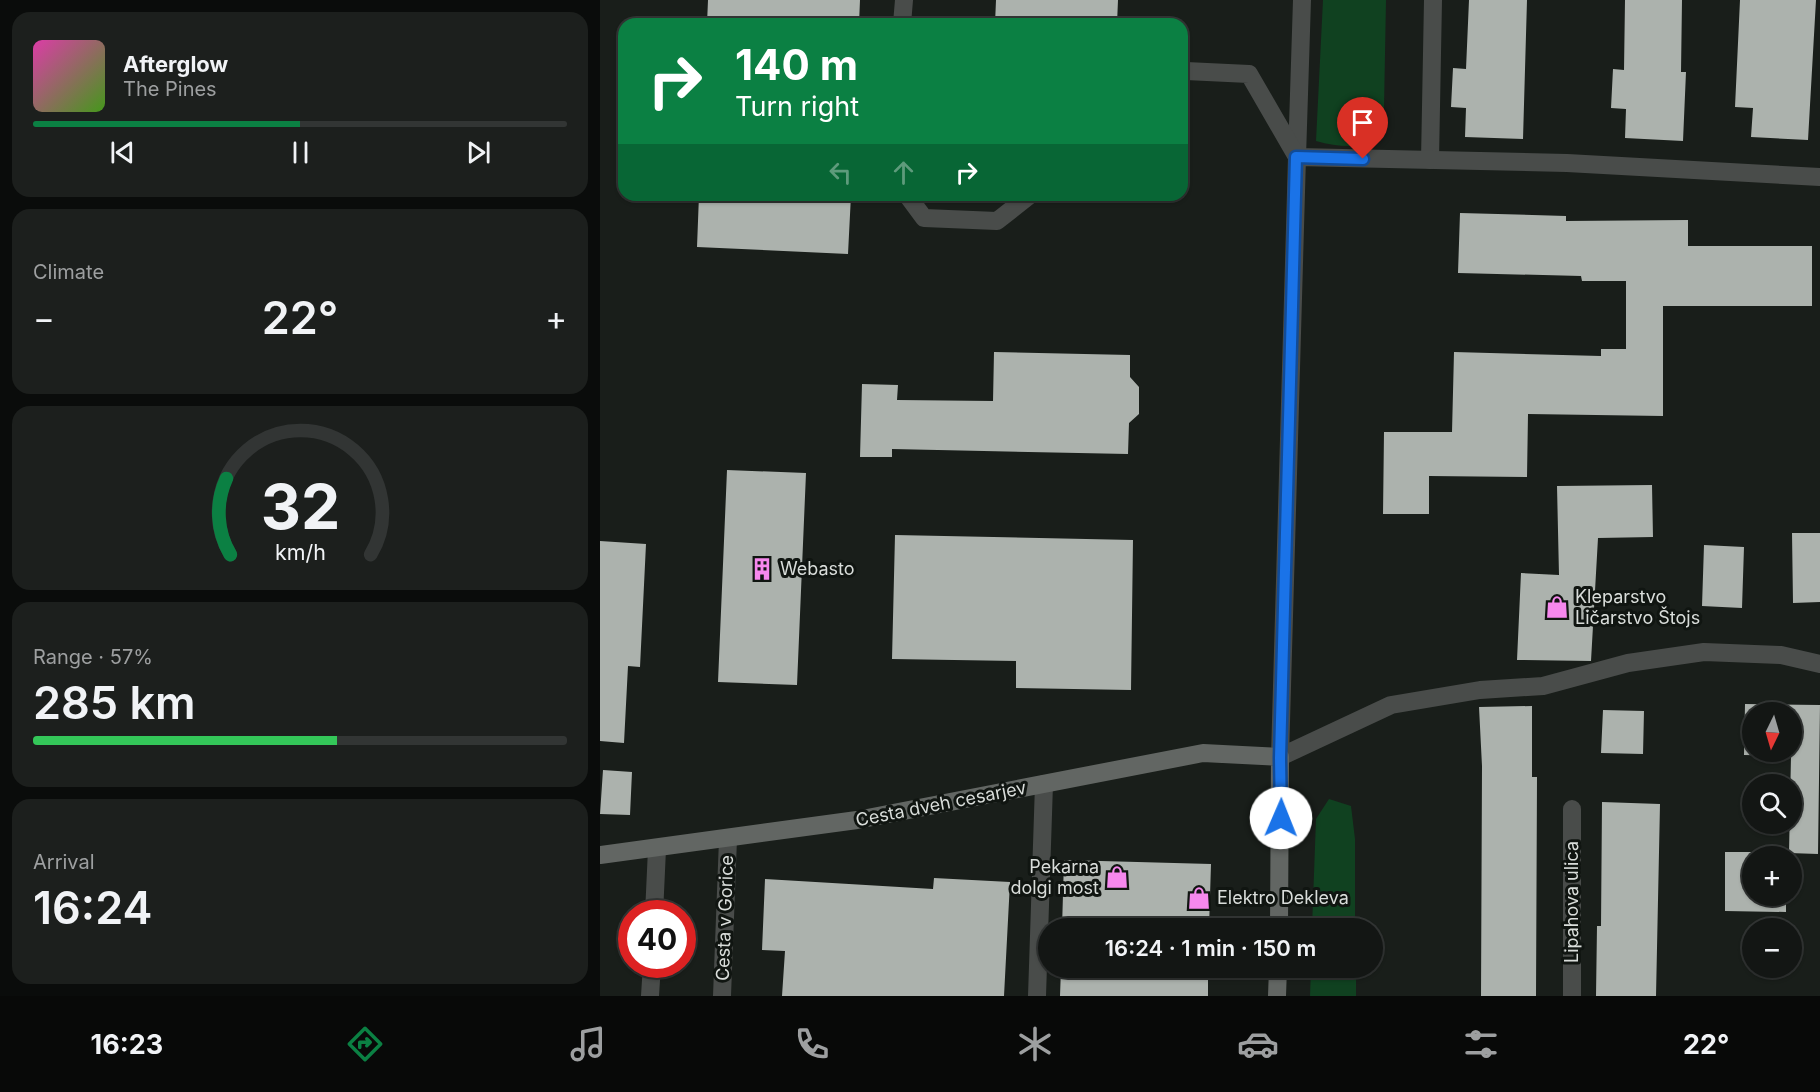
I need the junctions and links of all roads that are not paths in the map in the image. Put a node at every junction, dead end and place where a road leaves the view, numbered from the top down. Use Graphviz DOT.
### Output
graph roads {
  1 [pos="904,0"];
  2 [pos="1302,0"];
  3 [pos="1433,0"];
  4 [pos="902,18"];
  5 [pos="1188,71"];
  6 [pos="1296,157"];
  7 [pos="1430,160"];
  8 [pos="1820,177"];
  9 [pos="911,201"];
  10 [pos="1022,201"];
  11 [pos="1820,664"];
  12 [pos="1280,758"];
  13 [pos="1044,784"];
  14 [pos="1572,809"];
  15 [pos="728,839"];
  16 [pos="657,849"];
  17 [pos="600,855"];
  18 [pos="655,900"];
  19 [pos="1279,918"];
  20 [pos="651,978"];
  21 [pos="1278,978"];
  22 [pos="650,996"];
  23 [pos="722,996"];
  24 [pos="1037,996"];
  25 [pos="1277,996"];
  26 [pos="1572,996"];
  1 -- 4 [label="street"];
  2 -- 6 [label="street"];
  3 -- 7 [label="street"];
  5 -- 6 [label="street"];
  6 -- 7 [label="street"];
  6 -- 12 [label="street"];
  7 -- 8 [label="street"];
  9 -- 10 [label="street"];
  11 -- 12 [label="street"];
  12 -- 13 [label="street, Cesta dveh cesarjev"];
  12 -- 19 [label="street"];
  13 -- 15 [label="street, Cesta dveh cesarjev"];
  13 -- 24 [label="street"];
  14 -- 26 [label="street, Lipahova ulica"];
  15 -- 16 [label="street, Cesta dveh cesarjev"];
  15 -- 23 [label="street, Cesta v Gorice"];
  16 -- 17 [label="street, Cesta dveh cesarjev"];
  16 -- 18 [label="street"];
  20 -- 22 [label="street"];
  21 -- 25 [label="street"];
}
